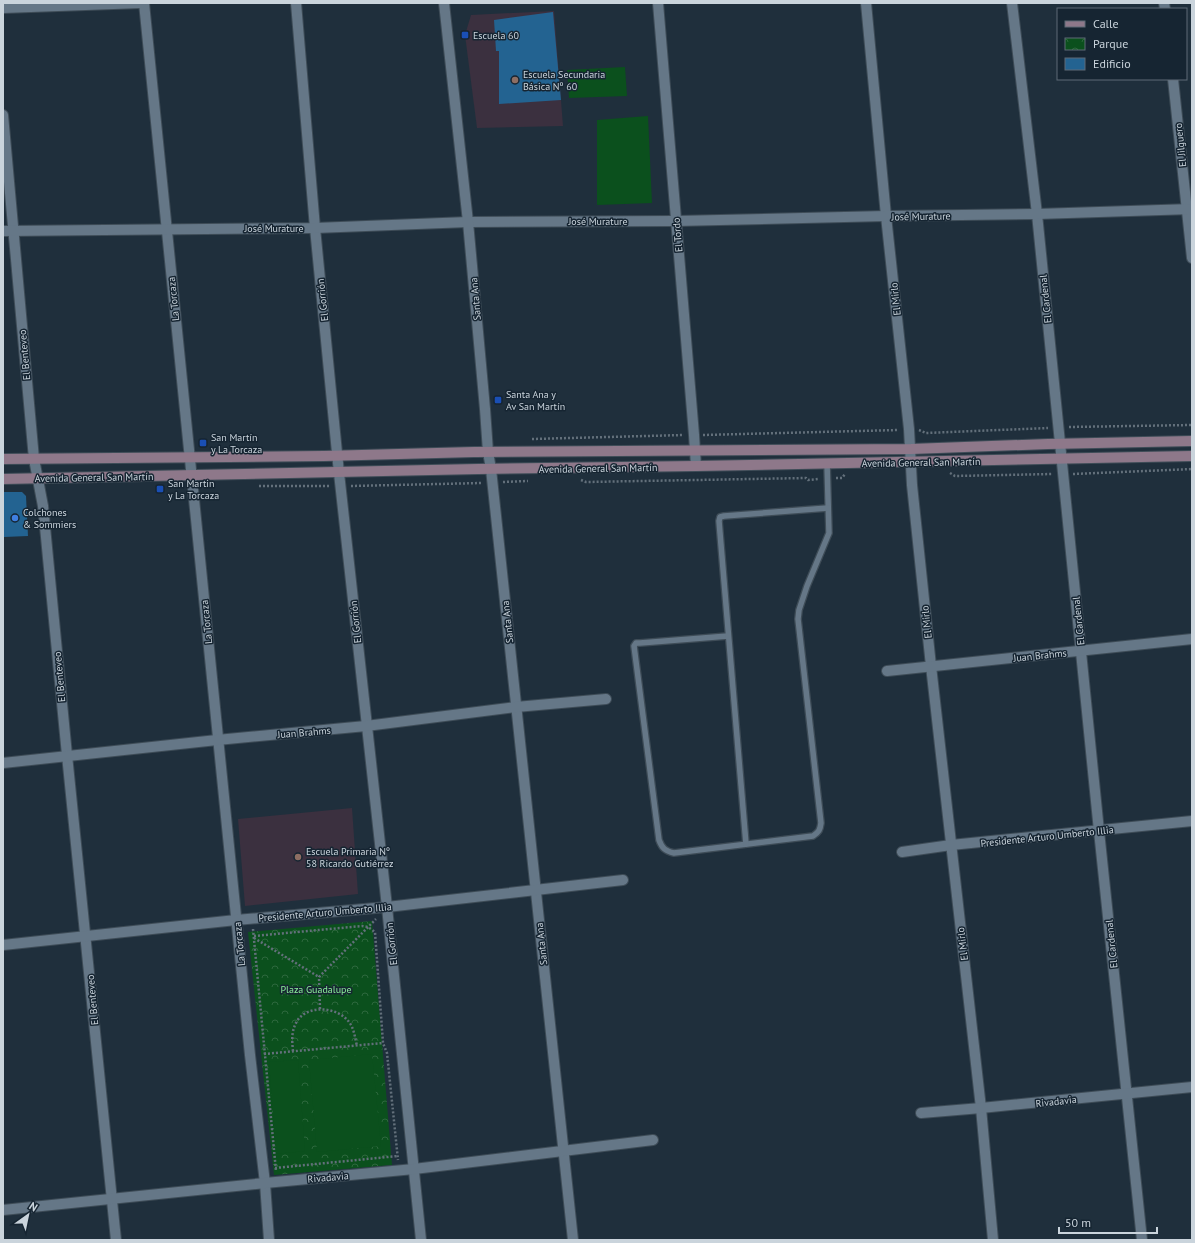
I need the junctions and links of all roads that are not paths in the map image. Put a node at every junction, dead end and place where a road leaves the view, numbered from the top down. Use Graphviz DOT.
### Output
graph roads {
  1 [pos="141,3"];
  2 [pos="144,3"];
  3 [pos="296,3"];
  4 [pos="444,3"];
  5 [pos="658,3"];
  6 [pos="866,3"];
  7 [pos="1012,3"];
  8 [pos="3,8"];
  9 [pos="1172,80"];
  10 [pos="3,115"];
  11 [pos="1189,209"];
  12 [pos="1037,214"];
  13 [pos="886,216"];
  14 [pos="676,221"];
  15 [pos="468,222"];
  16 [pos="315,228"];
  17 [pos="166,229"];
  18 [pos="8,230"];
  19 [pos="1192,258"];
  20 [pos="1192,441"];
  21 [pos="1060,444"];
  22 [pos="826,449"];
  23 [pos="910,449"];
  24 [pos="695,451"];
  25 [pos="488,452"];
  26 [pos="338,456"];
  27 [pos="1192,456"];
  28 [pos="34,458"];
  29 [pos="189,458"];
  30 [pos="3,459"];
  31 [pos="1062,459"];
  32 [pos="911,462"];
  33 [pos="827,463"];
  34 [pos="696,466"];
  35 [pos="491,469"];
  36 [pos="339,473"];
  37 [pos="190,476"];
  38 [pos="3,479"];
  39 [pos="38,479"];
  40 [pos="828,508"];
  41 [pos="728,636"];
  42 [pos="1192,639"];
  43 [pos="1081,651"];
  44 [pos="930,666"];
  45 [pos="887,672"];
  46 [pos="606,699"];
  47 [pos="516,707"];
  48 [pos="366,726"];
  49 [pos="218,740"];
  50 [pos="67,755"];
  51 [pos="3,763"];
  52 [pos="1192,821"];
  53 [pos="1099,831"];
  54 [pos="746,844"];
  55 [pos="951,845"];
  56 [pos="902,852"];
  57 [pos="623,880"];
  58 [pos="536,890"];
  59 [pos="387,907"];
  60 [pos="236,920"];
  61 [pos="86,935"];
  62 [pos="3,945"];
  63 [pos="1192,1087"];
  64 [pos="1127,1094"];
  65 [pos="981,1108"];
  66 [pos="921,1113"];
  67 [pos="652,1140"];
  68 [pos="563,1151"];
  69 [pos="414,1169"];
  70 [pos="265,1183"];
  71 [pos="111,1199"];
  72 [pos="3,1210"];
  73 [pos="116,1240"];
  74 [pos="269,1240"];
  75 [pos="421,1240"];
  76 [pos="573,1240"];
  77 [pos="994,1240"];
  78 [pos="1142,1240"];
  1 -- 8 [label="street"];
  2 -- 17 [label="street, La Torcaza"];
  3 -- 16 [label="street, El Gorrión"];
  4 -- 15 [label="street, Santa Ana"];
  5 -- 14 [label="street, El Tordo"];
  6 -- 13 [label="street, El Mirlo"];
  7 -- 12 [label="street, El Cardenal"];
  9 -- 11 [label="street, El Jilguero"];
  10 -- 18 [label="street, El Benteveo"];
  11 -- 12 [label="street, José Murature"];
  11 -- 19 [label="street, El Jilguero"];
  12 -- 13 [label="street, José Murature"];
  12 -- 21 [label="street, El Cardenal"];
  13 -- 14 [label="street, José Murature"];
  13 -- 23 [label="street, El Mirlo"];
  14 -- 15 [label="street, José Murature"];
  14 -- 24 [label="street, El Tordo"];
  15 -- 16 [label="street, José Murature"];
  15 -- 25 [label="street, Santa Ana"];
  16 -- 17 [label="street, José Murature"];
  16 -- 26 [label="street, El Gorrión"];
  17 -- 18 [label="street, José Murature"];
  17 -- 29 [label="street, La Torcaza"];
  18 -- 28 [label="street, El Benteveo"];
  20 -- 21 [label="main road, Avenida General San Martín"];
  21 -- 23 [label="main road, Avenida General San Martín"];
  21 -- 31 [label="street, El Cardenal"];
  22 -- 23 [label="main road, Avenida General San Martín"];
  22 -- 24 [label="main road, Avenida General San Martín"];
  22 -- 33 [label="main road"];
  23 -- 32 [label="street, El Mirlo"];
  24 -- 25 [label="main road, Avenida General San Martín"];
  24 -- 34 [label="street, El Tordo"];
  25 -- 26 [label="main road, Avenida General San Martín"];
  25 -- 35 [label="street, Santa Ana"];
  26 -- 29 [label="main road, Avenida General San Martín"];
  26 -- 36 [label="street, El Gorrión"];
  27 -- 31 [label="main road, Avenida General San Martín"];
  28 -- 29 [label="main road, Avenida General San Martín"];
  28 -- 30 [label="main road, Avenida General San Martín"];
  28 -- 39 [label="street, El Benteveo"];
  29 -- 37 [label="street, La Torcaza"];
  31 -- 32 [label="main road, Avenida General San Martín"];
  31 -- 43 [label="street, El Cardenal"];
  32 -- 33 [label="main road, Avenida General San Martín"];
  32 -- 44 [label="street, El Mirlo"];
  33 -- 34 [label="main road, Avenida General San Martín"];
  33 -- 40 [label="lane"];
  34 -- 35 [label="main road, Avenida General San Martín"];
  35 -- 36 [label="main road, Avenida General San Martín"];
  35 -- 47 [label="street, Santa Ana"];
  36 -- 37 [label="main road, Avenida General San Martín"];
  36 -- 48 [label="street, El Gorrión"];
  37 -- 39 [label="main road, Avenida General San Martín"];
  37 -- 49 [label="street, La Torcaza"];
  38 -- 39 [label="main road, Avenida General San Martín"];
  39 -- 50 [label="street, El Benteveo"];
  40 -- 41 [label="lane"];
  40 -- 54 [label="lane"];
  41 -- 54 [label="lane"];
  41 -- 54 [label="lane"];
  42 -- 43 [label="street, Juan Brahms"];
  43 -- 44 [label="street, Juan Brahms"];
  43 -- 53 [label="street, El Cardenal"];
  44 -- 45 [label="street, Juan Brahms"];
  44 -- 55 [label="street, El Mirlo"];
  46 -- 47 [label="street, Juan Brahms"];
  47 -- 48 [label="street, Juan Brahms"];
  47 -- 58 [label="street, Santa Ana"];
  48 -- 49 [label="street, Juan Brahms"];
  48 -- 59 [label="street, El Gorrión"];
  49 -- 50 [label="street, Juan Brahms"];
  49 -- 60 [label="street, La Torcaza"];
  50 -- 51 [label="street, Juan Brahms"];
  50 -- 61 [label="street, El Benteveo"];
  52 -- 53 [label="street, Presidente Arturo Umberto Illia"];
  53 -- 55 [label="street, Presidente Arturo Umberto Illia"];
  53 -- 64 [label="street, El Cardenal"];
  55 -- 56 [label="street, Presidente Arturo Umberto Illia"];
  55 -- 65 [label="street, El Mirlo"];
  57 -- 58 [label="street, Presidente Arturo Umberto Illia"];
  58 -- 59 [label="street, Presidente Arturo Umberto Illia"];
  58 -- 68 [label="street, Santa Ana"];
  59 -- 60 [label="street, Presidente Arturo Umberto Illia"];
  59 -- 69 [label="street, El Gorrión"];
  60 -- 61 [label="street, Presidente Arturo Umberto Illia"];
  60 -- 70 [label="street, La Torcaza"];
  61 -- 62 [label="street, Presidente Arturo Umberto Illia"];
  61 -- 71 [label="street, El Benteveo"];
  63 -- 64 [label="street, Rivadavia"];
  64 -- 65 [label="street, Rivadavia"];
  64 -- 78 [label="street, El Cardenal"];
  65 -- 66 [label="street, Rivadavia"];
  65 -- 77 [label="street, El Mirlo"];
  67 -- 68 [label="street, Rivadavia"];
  68 -- 69 [label="street, Rivadavia"];
  68 -- 76 [label="street, Santa Ana"];
  69 -- 70 [label="street, Rivadavia"];
  69 -- 75 [label="street, El Gorrión"];
  70 -- 71 [label="street, Rivadavia"];
  70 -- 74 [label="street, La Torcaza"];
  71 -- 72 [label="street, Rivadavia"];
  71 -- 73 [label="street, El Benteveo"];
}
